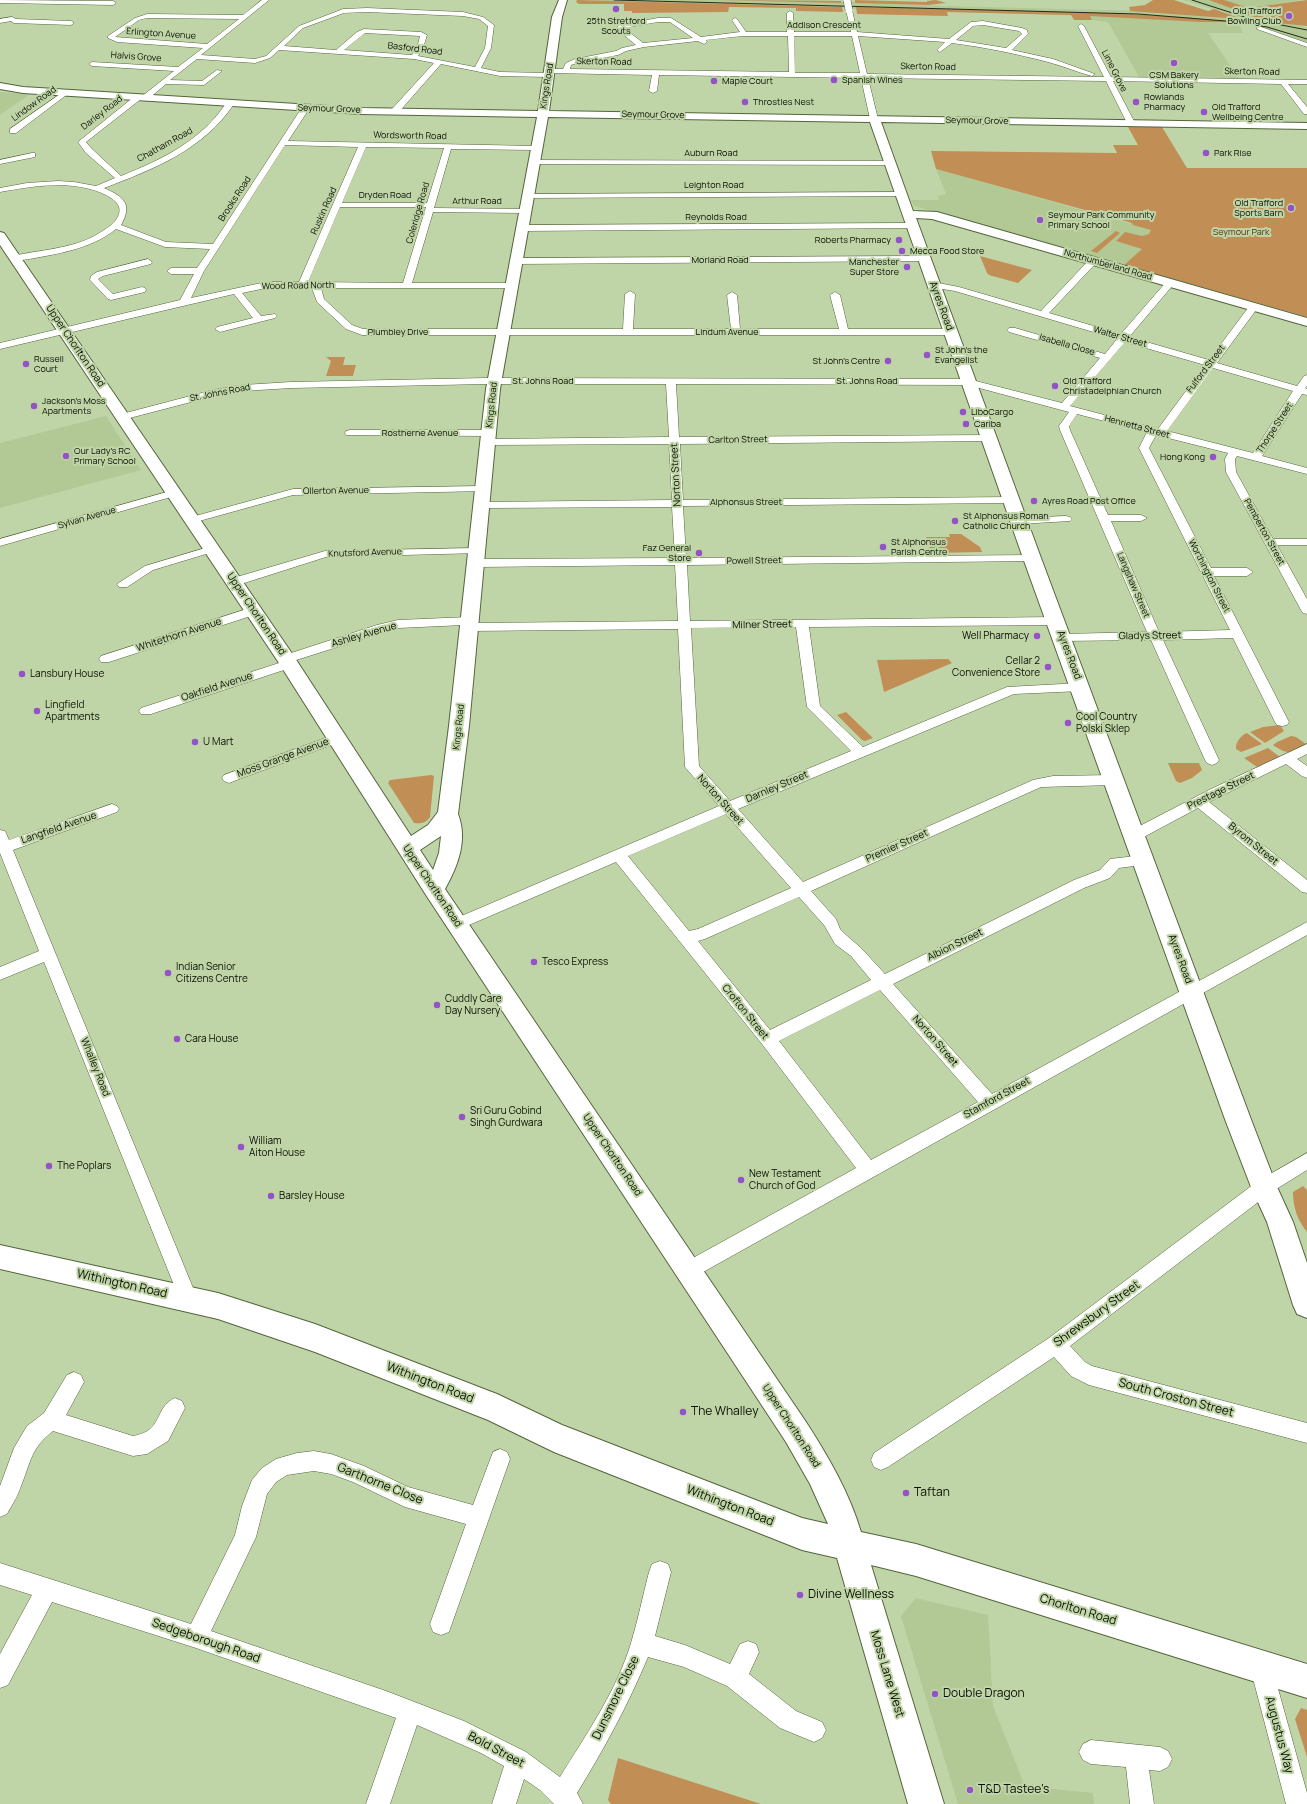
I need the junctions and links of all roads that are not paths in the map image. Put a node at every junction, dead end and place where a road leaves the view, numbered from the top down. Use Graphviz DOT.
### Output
graph roads {
  1 [pos="266,0"];
  2 [pos="847,0"];
  3 [pos="0,1"];
  4 [pos="562,2"];
  5 [pos="113,3"];
  6 [pos="6,12"];
  7 [pos="790,13"];
  8 [pos="244,17"];
  9 [pos="735,20"];
  10 [pos="0,21"];
  11 [pos="71,23"];
  12 [pos="1081,26"];
  13 [pos="1259,28"];
  14 [pos="790,33"];
  15 [pos="855,33"];
  16 [pos="743,34"];
  17 [pos="699,38"];
  18 [pos="950,41"];
  19 [pos="1307,45"];
  20 [pos="208,46"];
  21 [pos="641,46"];
  22 [pos="278,48"];
  23 [pos="712,48"];
  24 [pos="940,50"];
  25 [pos="1008,50"];
  26 [pos="338,52"];
  27 [pos="414,56"];
  28 [pos="195,57"];
  29 [pos="440,61"];
  30 [pos="92,64"];
  31 [pos="179,69"];
  32 [pos="477,69"];
  33 [pos="566,71"];
  34 [pos="656,72"];
  35 [pos="220,73"];
  36 [pos="549,73"];
  37 [pos="792,74"];
  38 [pos="863,75"];
  39 [pos="1106,79"];
  40 [pos="164,82"];
  41 [pos="1283,82"];
  42 [pos="1307,82"];
  43 [pos="0,86"];
  44 [pos="653,91"];
  45 [pos="65,93"];
  46 [pos="141,98"];
  47 [pos="230,104"];
  48 [pos="305,108"];
  49 [pos="395,111"];
  50 [pos="1307,112"];
  51 [pos="542,113"];
  52 [pos="874,119"];
  53 [pos="1131,123"];
  54 [pos="1307,126"];
  55 [pos="13,131"];
  56 [pos="283,143"];
  57 [pos="364,145"];
  58 [pos="448,147"];
  59 [pos="32,155"];
  60 [pos="535,155"];
  61 [pos="0,162"];
  62 [pos="889,163"];
  63 [pos="120,179"];
  64 [pos="97,188"];
  65 [pos="0,190"];
  66 [pos="900,194"];
  67 [pos="526,203"];
  68 [pos="338,205"];
  69 [pos="430,208"];
  70 [pos="909,220"];
  71 [pos="114,225"];
  72 [pos="521,228"];
  73 [pos="0,236"];
  74 [pos="216,248"];
  75 [pos="16,258"];
  76 [pos="924,258"];
  77 [pos="516,261"];
  78 [pos="1094,261"];
  79 [pos="148,262"];
  80 [pos="172,271"];
  81 [pos="200,271"];
  82 [pos="1170,283"];
  83 [pos="302,285"];
  84 [pos="316,285"];
  85 [pos="407,285"];
  86 [pos="933,285"];
  87 [pos="512,286"];
  88 [pos="142,290"];
  89 [pos="236,291"];
  90 [pos="630,294"];
  91 [pos="732,294"];
  92 [pos="835,295"];
  93 [pos="184,302"];
  94 [pos="130,305"];
  95 [pos="1254,306"];
  96 [pos="1043,314"];
  97 [pos="272,316"];
  98 [pos="259,319"];
  99 [pos="1307,322"];
  100 [pos="220,329"];
  101 [pos="1012,330"];
  102 [pos="65,331"];
  103 [pos="503,332"];
  104 [pos="628,332"];
  105 [pos="736,332"];
  106 [pos="844,332"];
  107 [pos="950,332"];
  108 [pos="1122,338"];
  109 [pos="0,346"];
  110 [pos="1106,356"];
  111 [pos="1210,363"];
  112 [pos="1307,378"];
  113 [pos="494,381"];
  114 [pos="671,381"];
  115 [pos="968,382"];
  116 [pos="1303,391"];
  117 [pos="1069,408"];
  118 [pos="122,417"];
  119 [pos="1156,432"];
  120 [pos="350,433"];
  121 [pos="488,437"];
  122 [pos="989,438"];
  123 [pos="674,440"];
  124 [pos="1234,452"];
  125 [pos="1256,458"];
  126 [pos="1307,471"];
  127 [pos="483,489"];
  128 [pos="174,493"];
  129 [pos="1011,500"];
  130 [pos="678,502"];
  131 [pos="481,505"];
  132 [pos="1104,518"];
  133 [pos="1141,518"];
  134 [pos="192,520"];
  135 [pos="1018,520"];
  136 [pos="1066,520"];
  137 [pos="1269,542"];
  138 [pos="1307,542"];
  139 [pos="0,543"];
  140 [pos="212,549"];
  141 [pos="476,557"];
  142 [pos="1032,558"];
  143 [pos="681,561"];
  144 [pos="1207,572"];
  145 [pos="1246,572"];
  146 [pos="234,582"];
  147 [pos="123,584"];
  148 [pos="1307,610"];
  149 [pos="253,611"];
  150 [pos="469,624"];
  151 [pos="802,624"];
  152 [pos="685,626"];
  153 [pos="1059,630"];
  154 [pos="1238,634"];
  155 [pos="1155,636"];
  156 [pos="105,659"];
  157 [pos="287,662"];
  158 [pos="1081,687"];
  159 [pos="146,711"];
  160 [pos="1282,722"];
  161 [pos="337,738"];
  162 [pos="1307,748"];
  163 [pos="860,752"];
  164 [pos="1287,758"];
  165 [pos="1212,760"];
  166 [pos="1307,773"];
  167 [pos="228,778"];
  168 [pos="1114,780"];
  169 [pos="1199,801"];
  170 [pos="727,808"];
  171 [pos="112,809"];
  172 [pos="448,814"];
  173 [pos="1135,835"];
  174 [pos="2,841"];
  175 [pos="407,848"];
  176 [pos="619,855"];
  177 [pos="1144,860"];
  178 [pos="1307,888"];
  179 [pos="434,889"];
  180 [pos="800,889"];
  181 [pos="457,924"];
  182 [pos="1307,928"];
  183 [pos="685,937"];
  184 [pos="48,954"];
  185 [pos="0,974"];
  186 [pos="882,982"];
  187 [pos="1192,991"];
  188 [pos="768,1039"];
  189 [pos="989,1103"];
  190 [pos="1307,1161"];
  191 [pos="868,1170"];
  192 [pos="1264,1187"];
  193 [pos="0,1257"];
  194 [pos="689,1270"];
  195 [pos="189,1300"];
  196 [pos="1307,1305"];
  197 [pos="1056,1345"];
  198 [pos="74,1382"];
  199 [pos="175,1408"];
  200 [pos="51,1420"];
  201 [pos="1307,1433"];
  202 [pos="500,1459"];
  203 [pos="881,1460"];
  204 [pos="0,1507"];
  205 [pos="479,1517"];
  206 [pos="848,1544"];
  207 [pos="660,1572"];
  208 [pos="0,1574"];
  209 [pos="47,1589"];
  210 [pos="441,1624"];
  211 [pos="196,1637"];
  212 [pos="642,1644"];
  213 [pos="748,1652"];
  214 [pos="1261,1667"];
  215 [pos="0,1677"];
  216 [pos="735,1678"];
  217 [pos="1307,1681"];
  218 [pos="410,1712"];
  219 [pos="814,1730"];
  220 [pos="1091,1752"];
  221 [pos="1136,1757"];
  222 [pos="1160,1759"];
  223 [pos="518,1760"];
  224 [pos="567,1799"];
  225 [pos="378,1804"];
  226 [pos="504,1804"];
  227 [pos="926,1804"];
  228 [pos="1142,1804"];
  229 [pos="1298,1804"];
  1 -- 8 [label="street"];
  2 -- 15 [label="street, Ayres Road, bridge"];
  3 -- 5 [label="street"];
  4 -- 36 [label="main road, Kings Road"];
  6 -- 10 [label="street"];
  6 -- 11 [label="street"];
  7 -- 14 [label="street"];
  8 -- 20 [label="street"];
  8 -- 20 [label="street, Erlington Avenue"];
  9 -- 16 [label="street"];
  12 -- 39 [label="street, Lime Grove"];
  13 -- 19 [label="street"];
  14 -- 15 [label="street, Addison Crescent"];
  14 -- 16 [label="street, Addison Crescent"];
  14 -- 37 [label="street"];
  15 -- 18 [label="street, Addison Crescent"];
  15 -- 38 [label="street, Ayres Road"];
  16 -- 17 [label="street, Addison Crescent"];
  17 -- 21 [label="street, Addison Crescent"];
  17 -- 21 [label="street"];
  17 -- 23 [label="street"];
  18 -- 24 [label="street"];
  18 -- 25 [label="street, Addison Crescent"];
  18 -- 25 [label="street"];
  20 -- 28 [label="street"];
  21 -- 33 [label="street, Addison Crescent"];
  22 -- 26 [label="street, Basford Road"];
  22 -- 28 [label="street"];
  22 -- 32 [label="street"];
  25 -- 39 [label="street, Addison Crescent"];
  26 -- 27 [label="street, Basford Road"];
  26 -- 27 [label="street"];
  27 -- 29 [label="street, Basford Road"];
  28 -- 31 [label="street"];
  29 -- 32 [label="street, Basford Road"];
  29 -- 49 [label="street"];
  30 -- 31 [label="street, Halvis Grove"];
  31 -- 40 [label="street"];
  32 -- 36 [label="street, Basford Road"];
  33 -- 34 [label="street, Skerton Road"];
  33 -- 36 [label="street, Skerton Road"];
  34 -- 37 [label="street, Skerton Road"];
  34 -- 44 [label="street"];
  35 -- 40 [label="street"];
  36 -- 51 [label="main road, Kings Road"];
  37 -- 38 [label="street, Skerton Road"];
  38 -- 39 [label="street, Skerton Road"];
  38 -- 52 [label="street, Ayres Road"];
  39 -- 41 [label="street, Skerton Road"];
  39 -- 53 [label="street, Lime Grove"];
  40 -- 46 [label="street"];
  41 -- 42 [label="street, Skerton Road"];
  41 -- 50 [label="street"];
  43 -- 45 [label="main road, Seymour Grove"];
  45 -- 46 [label="main road, Seymour Grove"];
  45 -- 55 [label="street, Lindow Road"];
  46 -- 47 [label="main road, Seymour Grove"];
  46 -- 63 [label="street, Darley Road"];
  47 -- 48 [label="main road, Seymour Grove"];
  47 -- 63 [label="street, Chatham Road"];
  48 -- 49 [label="main road, Seymour Grove"];
  48 -- 56 [label="street, Brooks Road"];
  49 -- 51 [label="main road, Seymour Grove"];
  51 -- 52 [label="main road, Seymour Grove"];
  51 -- 60 [label="main road, Kings Road"];
  52 -- 53 [label="main road, Seymour Grove"];
  52 -- 62 [label="main road, Ayres Road"];
  53 -- 54 [label="main road, Seymour Grove"];
  56 -- 57 [label="street, Wordsworth Road"];
  56 -- 74 [label="street, Brooks Road"];
  57 -- 58 [label="street, Wordsworth Road"];
  57 -- 68 [label="street, Ruskin Road"];
  58 -- 60 [label="street, Wordsworth Road"];
  58 -- 69 [label="street, Coleridge Road"];
  59 -- 61 [label="street"];
  60 -- 62 [label="street, Auburn Road"];
  60 -- 67 [label="main road, Kings Road"];
  62 -- 66 [label="main road, Ayres Road"];
  63 -- 64 [label="street, Chatham Road"];
  64 -- 65 [label="street"];
  64 -- 71 [label="street"];
  66 -- 67 [label="street, Leighton Road"];
  66 -- 70 [label="main road, Ayres Road"];
  67 -- 69 [label="street, Arthur Road"];
  67 -- 72 [label="main road, Kings Road"];
  68 -- 69 [label="street, Dryden Road"];
  68 -- 83 [label="street, Ruskin Road"];
  69 -- 85 [label="street, Coleridge Road"];
  70 -- 72 [label="street, Reynolds Road"];
  70 -- 76 [label="main road, Ayres Road"];
  70 -- 78 [label="main road, Northumberland Road"];
  71 -- 74 [label="street"];
  71 -- 75 [label="street"];
  72 -- 77 [label="main road, Kings Road"];
  73 -- 75 [label="main road, Upper Chorlton Road"];
  74 -- 81 [label="street, Brooks Road"];
  75 -- 102 [label="main road, Upper Chorlton Road"];
  76 -- 77 [label="street, Morland Road"];
  76 -- 86 [label="main road, Ayres Road"];
  77 -- 87 [label="main road, Kings Road"];
  78 -- 82 [label="main road, Northumberland Road"];
  78 -- 96 [label="street"];
  79 -- 94 [label="street"];
  80 -- 81 [label="street"];
  81 -- 93 [label="street, Brooks Road"];
  82 -- 95 [label="main road, Northumberland Road"];
  82 -- 108 [label="street"];
  83 -- 84 [label="street, Wood Road North"];
  83 -- 89 [label="street, Wood Road North"];
  84 -- 85 [label="street, Wood Road North"];
  84 -- 103 [label="street, Plumbley Drive"];
  85 -- 87 [label="street, Wood Road North"];
  86 -- 96 [label="street, Walter Street"];
  86 -- 107 [label="main road, Ayres Road"];
  87 -- 103 [label="main road, Kings Road"];
  88 -- 94 [label="street"];
  89 -- 93 [label="street, Wood Road North"];
  89 -- 98 [label="street"];
  90 -- 104 [label="street"];
  91 -- 105 [label="street"];
  92 -- 106 [label="street"];
  93 -- 94 [label="street, Wood Road North"];
  94 -- 102 [label="street, Wood Road North"];
  95 -- 99 [label="main road, Northumberland Road"];
  95 -- 111 [label="street, Fulford Street"];
  96 -- 108 [label="street, Walter Street"];
  97 -- 98 [label="street"];
  98 -- 100 [label="street"];
  101 -- 110 [label="street, Isabella Close"];
  102 -- 109 [label="street, Wood Road North"];
  102 -- 118 [label="main road, Upper Chorlton Road"];
  103 -- 104 [label="street, Lindum Avenue"];
  103 -- 113 [label="main road, Kings Road"];
  104 -- 105 [label="street, Lindum Avenue"];
  105 -- 106 [label="street, Lindum Avenue"];
  106 -- 107 [label="street, Lindum Avenue"];
  107 -- 115 [label="main road, Ayres Road"];
  108 -- 110 [label="street"];
  108 -- 111 [label="street, Walter Street"];
  110 -- 117 [label="street"];
  111 -- 116 [label="street, Walter Street"];
  111 -- 119 [label="street, Fulford Street"];
  112 -- 116 [label="street, Thorpe Street"];
  113 -- 114 [label="street, St. Johns Road"];
  113 -- 118 [label="street, St. Johns Road"];
  113 -- 121 [label="main road, Kings Road"];
  114 -- 115 [label="street, St. Johns Road"];
  114 -- 123 [label="street, Norton Street"];
  115 -- 117 [label="street, Henrietta Street"];
  115 -- 122 [label="main road, Ayres Road"];
  116 -- 125 [label="street, Thorpe Street"];
  117 -- 119 [label="street, Henrietta Street"];
  117 -- 132 [label="street, Langshaw Street"];
  118 -- 128 [label="main road, Upper Chorlton Road"];
  119 -- 124 [label="street, Henrietta Street"];
  119 -- 144 [label="street, Worthington Street"];
  120 -- 121 [label="street, Rostherne Avenue"];
  121 -- 123 [label="street, Carlton Street"];
  121 -- 127 [label="main road, Kings Road"];
  122 -- 123 [label="street, Carlton Street"];
  122 -- 129 [label="main road, Ayres Road"];
  123 -- 130 [label="street, Norton Street"];
  124 -- 125 [label="street, Henrietta Street"];
  124 -- 137 [label="street, Pemberton Street"];
  125 -- 126 [label="street, Henrietta Street"];
  127 -- 131 [label="main road, Kings Road"];
  127 -- 134 [label="street, Ollerton Avenue"];
  128 -- 134 [label="main road, Upper Chorlton Road"];
  128 -- 139 [label="street, Sylvan Avenue"];
  129 -- 130 [label="street, Alphonsus Street"];
  129 -- 135 [label="main road, Ayres Road"];
  130 -- 131 [label="street, Alphonsus Street"];
  130 -- 143 [label="street, Norton Street"];
  131 -- 141 [label="main road, Kings Road"];
  132 -- 133 [label="street"];
  132 -- 155 [label="street, Langshaw Street"];
  134 -- 140 [label="main road, Upper Chorlton Road"];
  135 -- 136 [label="street"];
  135 -- 142 [label="main road, Ayres Road"];
  137 -- 138 [label="street"];
  137 -- 148 [label="street, Pemberton Street"];
  140 -- 146 [label="main road, Upper Chorlton Road"];
  140 -- 147 [label="street"];
  141 -- 143 [label="street, Powell Street"];
  141 -- 146 [label="street, Knutsford Avenue"];
  141 -- 150 [label="main road, Kings Road"];
  142 -- 143 [label="street, Powell Street"];
  142 -- 153 [label="main road, Ayres Road"];
  143 -- 152 [label="street, Norton Street"];
  144 -- 145 [label="street"];
  144 -- 154 [label="street, Worthington Street"];
  146 -- 149 [label="main road, Upper Chorlton Road"];
  149 -- 156 [label="street, Whitethorn Avenue"];
  149 -- 157 [label="main road, Upper Chorlton Road"];
  150 -- 152 [label="street, Milner Street"];
  150 -- 157 [label="street, Ashley Avenue"];
  150 -- 172 [label="main road, Kings Road"];
  151 -- 152 [label="street, Milner Street"];
  151 -- 153 [label="street, Milner Street"];
  151 -- 163 [label="street"];
  152 -- 170 [label="street, Norton Street"];
  153 -- 155 [label="street, Gladys Street"];
  153 -- 158 [label="main road, Ayres Road"];
  154 -- 155 [label="street, Gladys Street"];
  154 -- 160 [label="street, Worthington Street"];
  155 -- 165 [label="street, Langshaw Street"];
  157 -- 159 [label="street, Oakfield Avenue"];
  157 -- 161 [label="main road, Upper Chorlton Road"];
  158 -- 163 [label="street, Darnley Street"];
  158 -- 168 [label="main road, Ayres Road"];
  161 -- 167 [label="street, Moss Grange Avenue"];
  161 -- 175 [label="main road, Upper Chorlton Road"];
  162 -- 164 [label="street, Prestage Street"];
  163 -- 170 [label="street, Darnley Street"];
  164 -- 166 [label="street"];
  164 -- 169 [label="street, Prestage Street"];
  168 -- 173 [label="main road, Ayres Road"];
  168 -- 180 [label="street, Premier Street"];
  169 -- 173 [label="street, Prestage Street"];
  169 -- 178 [label="street, Byrom Street"];
  170 -- 176 [label="street, Darnley Street"];
  170 -- 180 [label="street, Norton Street"];
  171 -- 174 [label="street, Langfield Avenue"];
  172 -- 175 [label="main road"];
  172 -- 179 [label="main road, Kings Road"];
  173 -- 177 [label="main road, Ayres Road"];
  174 -- 184 [label="street, Whalley Road"];
  175 -- 179 [label="main road, Upper Chorlton Road"];
  176 -- 181 [label="street, Darnley Street"];
  176 -- 183 [label="street, Crofton Street"];
  177 -- 186 [label="street, Albion Street"];
  177 -- 187 [label="main road, Ayres Road"];
  179 -- 181 [label="main road, Upper Chorlton Road"];
  180 -- 183 [label="street, Premier Street"];
  180 -- 186 [label="street, Norton Street"];
  181 -- 194 [label="main road, Upper Chorlton Road"];
  182 -- 187 [label="street, Stamford Street"];
  183 -- 188 [label="street, Crofton Street"];
  184 -- 185 [label="street"];
  184 -- 195 [label="street, Whalley Road"];
  186 -- 188 [label="street, Albion Street"];
  186 -- 189 [label="street, Norton Street"];
  187 -- 189 [label="street, Stamford Street"];
  187 -- 192 [label="main road, Ayres Road"];
  188 -- 191 [label="street, Crofton Street"];
  189 -- 191 [label="street, Stamford Street"];
  190 -- 192 [label="street, Shrewsbury Street"];
  191 -- 194 [label="street, Stamford Street"];
  192 -- 196 [label="main road, Ayres Road"];
  192 -- 197 [label="street, Shrewsbury Street"];
  193 -- 195 [label="main road, Withington Road"];
  194 -- 206 [label="main road, Upper Chorlton Road"];
  195 -- 206 [label="main road, Withington Road"];
  197 -- 201 [label="street, South Croston Street"];
  197 -- 203 [label="street, Shrewsbury Street"];
  198 -- 200 [label="street"];
  199 -- 200 [label="street"];
  200 -- 204 [label="street"];
  202 -- 205 [label="street"];
  205 -- 210 [label="street"];
  205 -- 211 [label="street, Garthorne Close"];
  206 -- 214 [label="main road, Chorlton Road"];
  206 -- 227 [label="main road, Moss Lane West"];
  207 -- 212 [label="street"];
  208 -- 209 [label="street, Sedgeborough Road"];
  209 -- 211 [label="street, Sedgeborough Road"];
  209 -- 215 [label="street"];
  211 -- 218 [label="street, Sedgeborough Road"];
  212 -- 216 [label="street, Dunsmore Close"];
  212 -- 224 [label="street, Dunsmore Close"];
  213 -- 216 [label="street"];
  214 -- 217 [label="main road, Chorlton Road"];
  214 -- 229 [label="street, Augustus Way"];
  216 -- 219 [label="street, Dunsmore Close"];
  218 -- 223 [label="street, Bold Street"];
  218 -- 225 [label="street"];
  220 -- 221 [label="street"];
  221 -- 222 [label="street"];
  221 -- 228 [label="street"];
  223 -- 224 [label="street, Bold Street"];
  223 -- 226 [label="street"];
}
